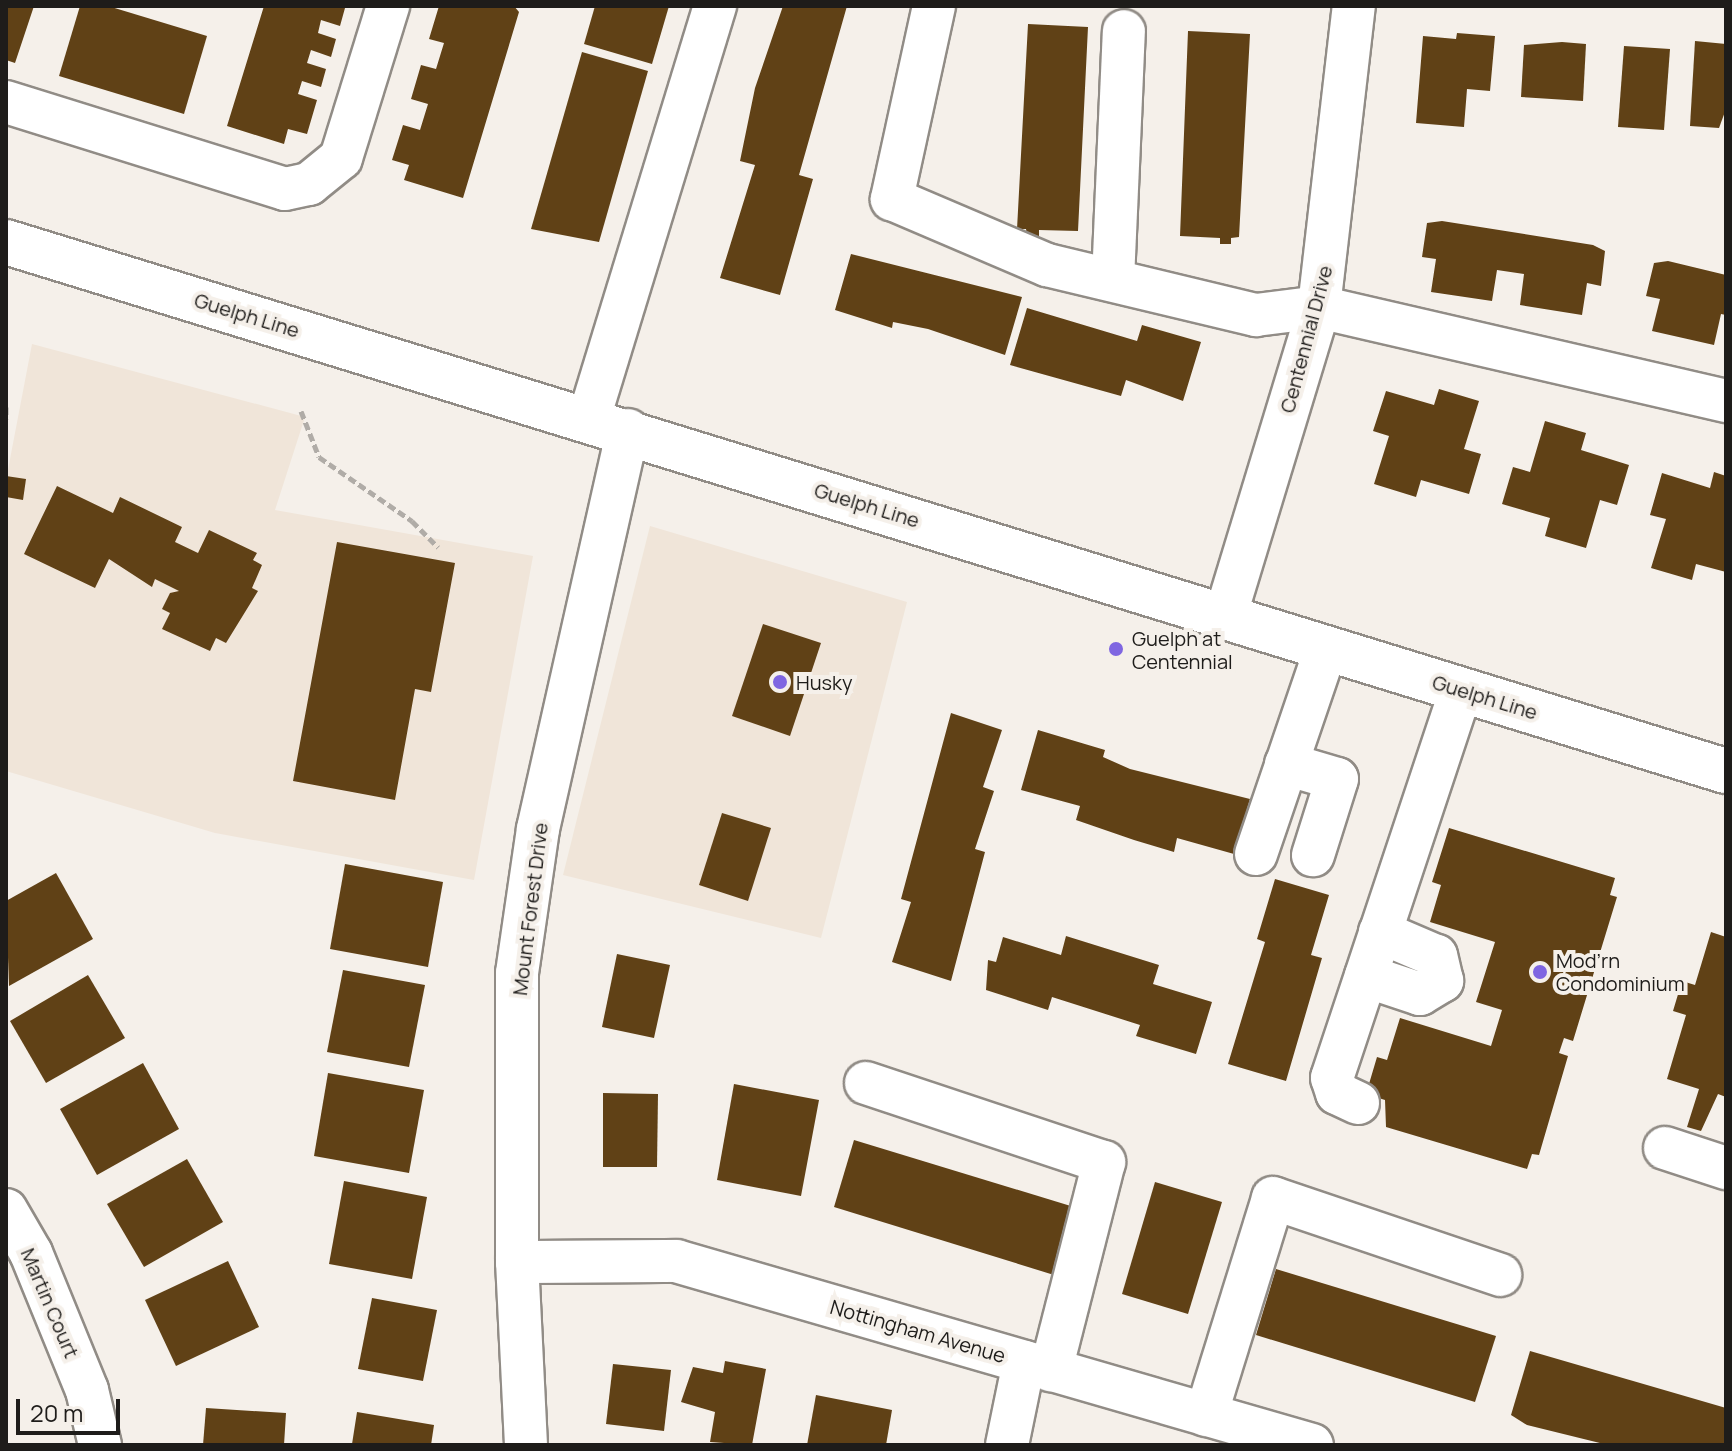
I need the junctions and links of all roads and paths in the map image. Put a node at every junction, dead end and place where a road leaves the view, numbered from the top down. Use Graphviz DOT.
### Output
graph roads {
  1 [pos="388,6"];
  2 [pos="715,6"];
  3 [pos="934,6"];
  4 [pos="1354,6"];
  5 [pos="1124,31"];
  6 [pos="6,102"];
  7 [pos="6,242"];
  8 [pos="1113,280"];
  9 [pos="1319,307"];
  10 [pos="1726,401"];
  11 [pos="6,407"];
  12 [pos="301,411"];
  13 [pos="6,419"];
  14 [pos="608,424"];
  15 [pos="438,547"];
  16 [pos="1225,617"];
  17 [pos="1326,648"];
  18 [pos="1461,690"];
  19 [pos="1286,764"];
  20 [pos="1726,771"];
  21 [pos="1256,854"];
  22 [pos="1313,855"];
  23 [pos="1380,932"];
  24 [pos="1366,976"];
  25 [pos="866,1083"];
  26 [pos="1358,1103"];
  27 [pos="1665,1148"];
  28 [pos="1726,1168"];
  29 [pos="6,1210"];
  30 [pos="517,1262"];
  31 [pos="1500,1275"];
  32 [pos="1037,1366"];
  33 [pos="1206,1415"];
  34 [pos="100,1445"];
  35 [pos="526,1445"];
  36 [pos="1007,1445"];
  37 [pos="1312,1445"];
  1 -- 6 [label="street"];
  2 -- 14 [label="street, Mount Forest Drive"];
  3 -- 8 [label="street"];
  4 -- 9 [label="street, Centennial Drive"];
  5 -- 8 [label="street"];
  7 -- 14 [label="main road, Guelph Line"];
  8 -- 9 [label="street"];
  9 -- 10 [label="street"];
  9 -- 16 [label="street, Centennial Drive"];
  11 -- 13 [label="path"];
  12 -- 15 [label="path"];
  14 -- 16 [label="main road, Guelph Line"];
  14 -- 30 [label="street, Mount Forest Drive"];
  16 -- 17 [label="main road, Guelph Line"];
  17 -- 18 [label="main road, Guelph Line"];
  17 -- 19 [label="street"];
  18 -- 20 [label="main road, Guelph Line"];
  18 -- 23 [label="street"];
  19 -- 21 [label="street"];
  19 -- 22 [label="street"];
  23 -- 24 [label="street"];
  23 -- 24 [label="street"];
  24 -- 26 [label="street"];
  25 -- 32 [label="street"];
  27 -- 28 [label="street"];
  29 -- 34 [label="street, Martin Court"];
  30 -- 32 [label="street, Nottingham Avenue"];
  30 -- 35 [label="street, Mount Forest Drive"];
  31 -- 33 [label="street"];
  32 -- 33 [label="street, Nottingham Avenue"];
  32 -- 36 [label="street"];
  33 -- 37 [label="street, Nottingham Avenue"];
}
